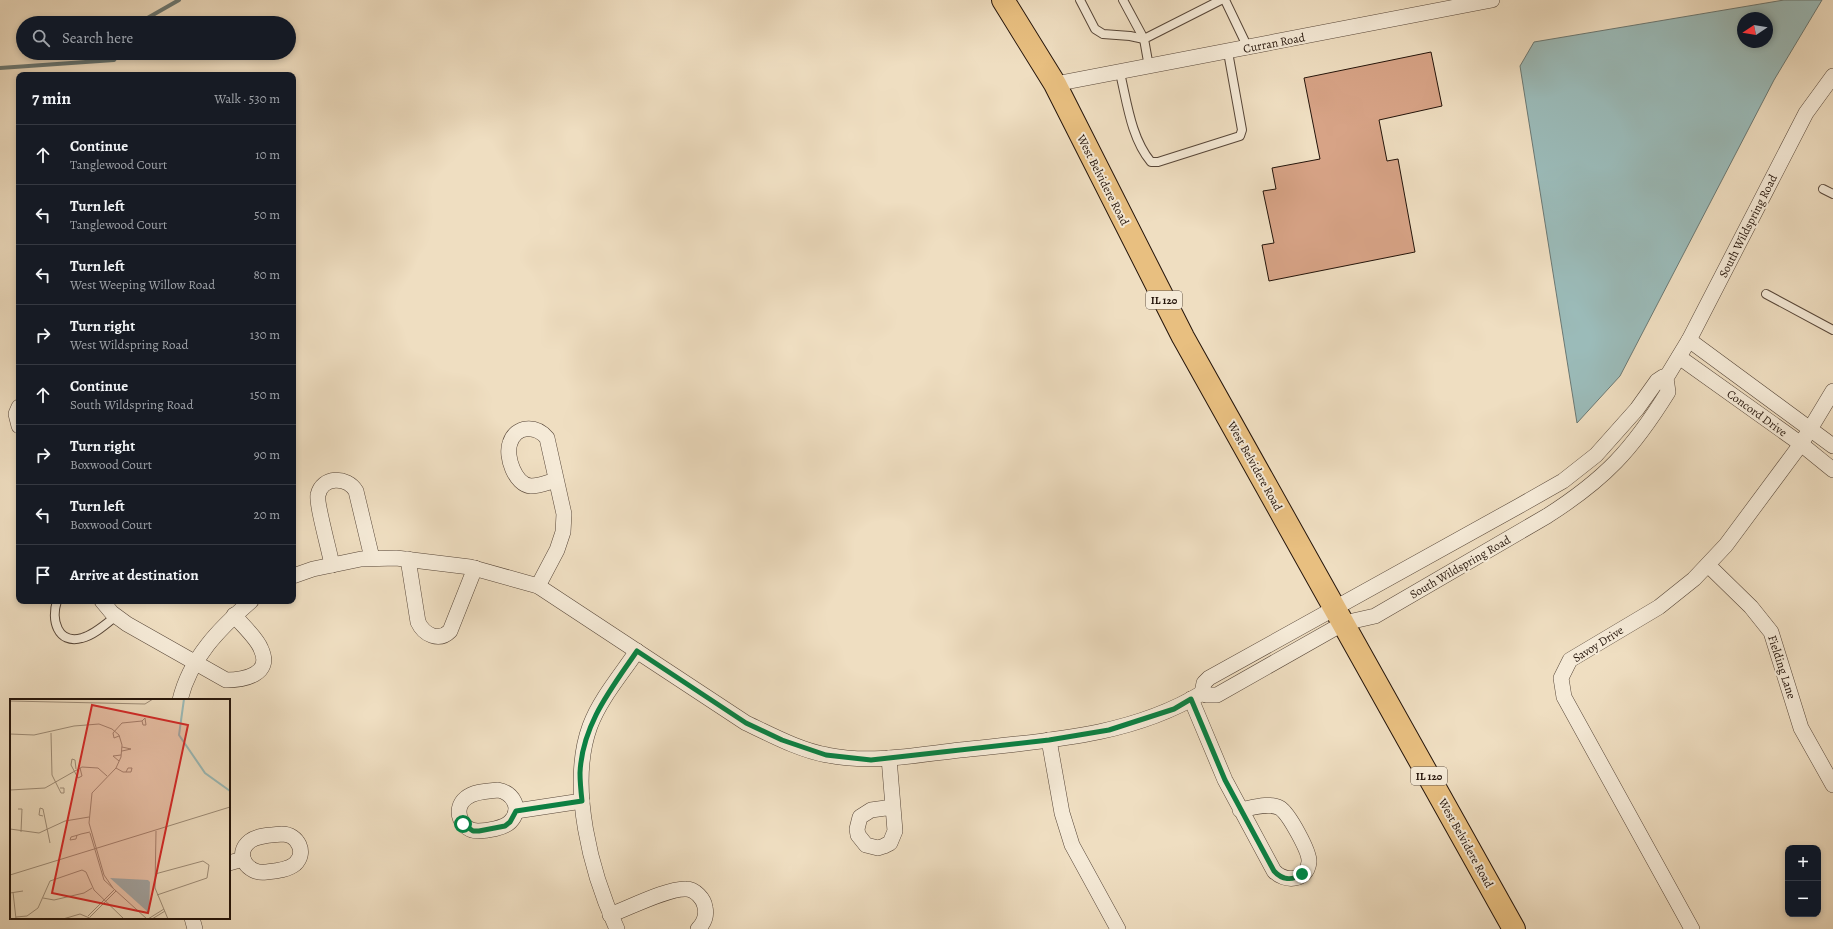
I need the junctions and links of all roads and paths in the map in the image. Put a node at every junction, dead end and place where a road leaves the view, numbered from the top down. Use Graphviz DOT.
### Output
graph roads {
  1 [pos="1003,0"];
  2 [pos="1080,0"];
  3 [pos="1123,0"];
  4 [pos="1221,0"];
  5 [pos="1225,0"];
  6 [pos="1492,0"];
  7 [pos="1454,4"];
  8 [pos="1144,39"];
  9 [pos="1248,48"];
  10 [pos="1228,52"];
  11 [pos="1150,67"];
  12 [pos="1120,73"];
  13 [pos="1833,76"];
  14 [pos="1054,84"];
  15 [pos="1823,189"];
  16 [pos="1833,194"];
  17 [pos="1766,294"];
  18 [pos="1833,330"];
  19 [pos="1689,340"];
  20 [pos="1679,357"];
  21 [pos="1666,378"];
  22 [pos="1833,391"];
  23 [pos="1811,429"];
  24 [pos="1801,444"];
  25 [pos="1833,446"];
  26 [pos="1833,470"];
  27 [pos="556,480"];
  28 [pos="1540,494"];
  29 [pos="1551,513"];
  30 [pos="372,558"];
  31 [pos="408,559"];
  32 [pos="332,565"];
  33 [pos="1708,565"];
  34 [pos="475,568"];
  35 [pos="296,575"];
  36 [pos="538,586"];
  37 [pos="56,604"];
  38 [pos="105,604"];
  39 [pos="247,604"];
  40 [pos="234,615"];
  41 [pos="1340,615"];
  42 [pos="116,616"];
  43 [pos="637,651"];
  44 [pos="195,664"];
  45 [pos="1197,696"];
  46 [pos="180,699"];
  47 [pos="1049,740"];
  48 [pos="889,758"];
  49 [pos="1833,785"];
  50 [pos="582,801"];
  51 [pos="893,807"];
  52 [pos="1240,810"];
  53 [pos="516,811"];
  54 [pos="192,919"];
  55 [pos="614,922"];
  56 [pos="195,929"];
  57 [pos="698,929"];
  58 [pos="1118,929"];
  59 [pos="1514,929"];
  60 [pos="1692,929"];
  1 -- 14 [label="main road, West Belvidere Road / IL 120"];
  2 -- 8 [label="lane"];
  3 -- 8 [label="lane"];
  4 -- 8 [label="lane"];
  5 -- 9 [label="lane"];
  6 -- 7 [label="street, Curran Road"];
  7 -- 9 [label="street, Curran Road"];
  8 -- 11 [label="lane"];
  9 -- 10 [label="street, Curran Road"];
  10 -- 11 [label="street, Curran Road"];
  10 -- 12 [label="lane"];
  11 -- 12 [label="street, Curran Road"];
  12 -- 14 [label="street, Curran Road"];
  13 -- 19 [label="street, South Wildspring Road"];
  14 -- 41 [label="main road, West Belvidere Road / IL 120"];
  15 -- 16 [label="lane"];
  17 -- 18 [label="lane"];
  19 -- 20 [label="street, South Wildspring Road"];
  19 -- 23 [label="street, Concord Drive"];
  20 -- 21 [label="street, South Wildspring Road"];
  20 -- 24 [label="street, Concord Drive"];
  21 -- 28 [label="street, South Wildspring Road"];
  21 -- 29 [label="street, South Wildspring Road"];
  22 -- 23 [label="street, Savoy Drive"];
  23 -- 24 [label="street, Savoy Drive"];
  23 -- 25 [label="street, Concord Drive"];
  24 -- 26 [label="street, Concord Drive"];
  24 -- 33 [label="street, Savoy Drive"];
  27 -- 36 [label="street"];
  28 -- 29 [label="street"];
  28 -- 41 [label="street, South Wildspring Road"];
  29 -- 41 [label="street, South Wildspring Road"];
  30 -- 31 [label="street"];
  30 -- 32 [label="street"];
  30 -- 32 [label="street"];
  31 -- 34 [label="street"];
  31 -- 34 [label="street"];
  32 -- 35 [label="street"];
  33 -- 49 [label="street, Fielding Lane"];
  33 -- 60 [label="street, Savoy Drive"];
  34 -- 36 [label="street"];
  36 -- 43 [label="street"];
  37 -- 42 [label="lane"];
  38 -- 42 [label="street"];
  39 -- 40 [label="street"];
  40 -- 44 [label="street"];
  40 -- 44 [label="street"];
  41 -- 45 [label="street, South Wildspring Road"];
  41 -- 59 [label="main road, West Belvidere Road / IL 120"];
  42 -- 44 [label="street"];
  43 -- 48 [label="street"];
  43 -- 50 [label="street"];
  44 -- 46 [label="street"];
  45 -- 47 [label="street"];
  45 -- 52 [label="street"];
  47 -- 48 [label="street"];
  47 -- 58 [label="street"];
  48 -- 51 [label="street"];
  50 -- 53 [label="street"];
  50 -- 55 [label="street"];
  52 -- 52 [label="street"];
  54 -- 56 [label="street"];
  55 -- 57 [label="street"];
}
